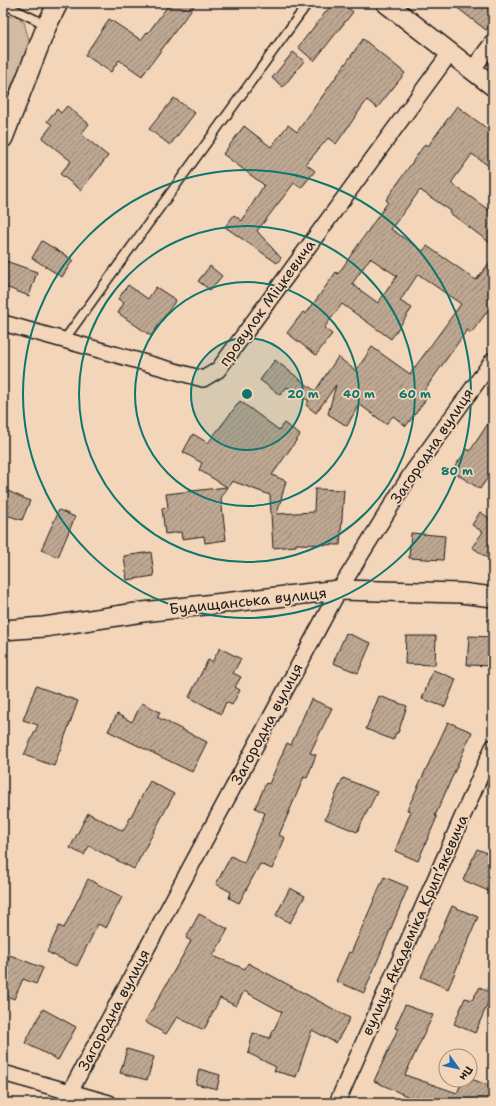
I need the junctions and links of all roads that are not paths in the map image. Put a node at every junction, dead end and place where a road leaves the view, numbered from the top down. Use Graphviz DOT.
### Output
graph roads {
  1 [pos="58,3"];
  2 [pos="308,3"];
  3 [pos="386,3"];
  4 [pos="3,4"];
  5 [pos="47,25"];
  6 [pos="493,42"];
  7 [pos="450,53"];
  8 [pos="472,70"];
  9 [pos="493,86"];
  10 [pos="3,138"];
  11 [pos="3,323"];
  12 [pos="64,340"];
  13 [pos="493,360"];
  14 [pos="339,590"];
  15 [pos="493,597"];
  16 [pos="3,630"];
  17 [pos="493,747"];
  18 [pos="3,1073"];
  19 [pos="67,1098"];
  20 [pos="109,1103"];
  21 [pos="337,1103"];
  1 -- 5 [label="street"];
  2 -- 12 [label="lane"];
  3 -- 7 [label="street"];
  4 -- 5 [label="lane"];
  5 -- 10 [label="street"];
  6 -- 8 [label="street"];
  7 -- 8 [label="street"];
  7 -- 12 [label="street, провулок Міцкевича"];
  8 -- 9 [label="street"];
  11 -- 12 [label="street, провулок Міцкевича"];
  13 -- 14 [label="street, Загородна вулиця"];
  14 -- 15 [label="street, Будищанська вулиця"];
  14 -- 16 [label="street, Будищанська вулиця"];
  14 -- 19 [label="street, Загородна вулиця"];
  17 -- 21 [label="street, вулиця Академіка Крипʼякевича"];
  18 -- 19 [label="street"];
  19 -- 20 [label="street"];
}
